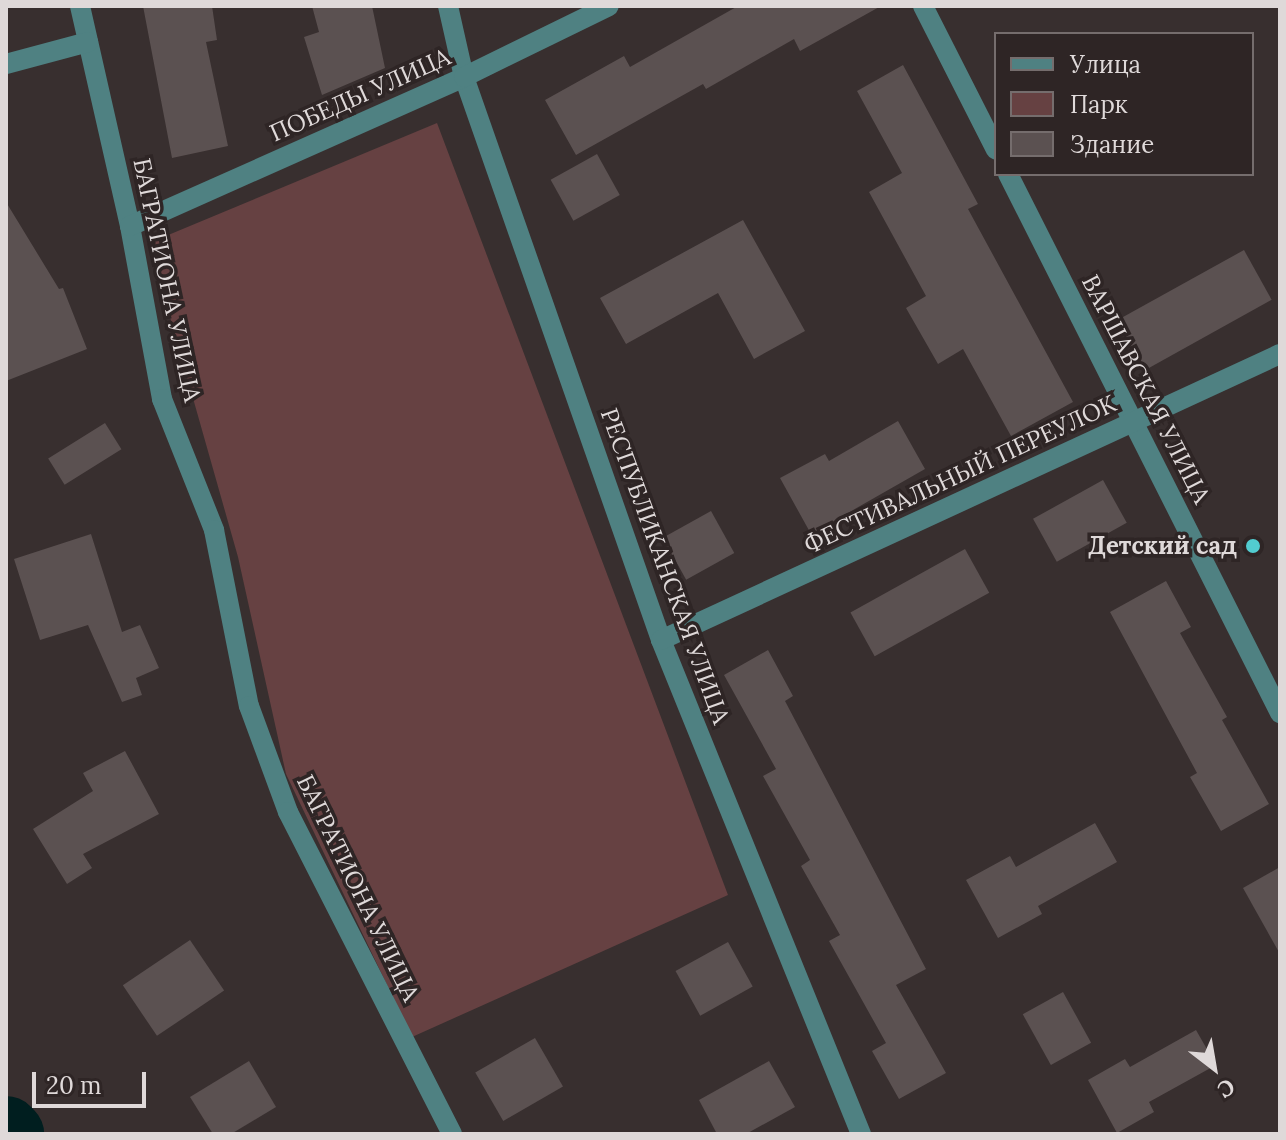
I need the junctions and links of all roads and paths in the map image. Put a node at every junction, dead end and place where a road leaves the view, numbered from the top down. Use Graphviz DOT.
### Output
graph roads {
  1 [pos="80,6"];
  2 [pos="448,6"];
  3 [pos="609,6"];
  4 [pos="923,6"];
  5 [pos="88,42"];
  6 [pos="6,64"];
  7 [pos="464,77"];
  8 [pos="994,146"];
  9 [pos="1009,176"];
  10 [pos="130,226"];
  11 [pos="1280,354"];
  12 [pos="1134,422"];
  13 [pos="661,640"];
  14 [pos="1280,713"];
  15 [pos="452,1134"];
  16 [pos="861,1134"];
  1 -- 5 [label="street, БАГРАТИОНА УЛИЦА"];
  2 -- 7 [label="street, РЕСПУБЛИКАНСКАЯ УЛИЦА"];
  3 -- 7 [label="street, ПОБЕДЫ УЛИЦА"];
  4 -- 8 [label="street"];
  5 -- 6 [label="street"];
  5 -- 10 [label="street, БАГРАТИОНА УЛИЦА"];
  7 -- 10 [label="street, ПОБЕДЫ УЛИЦА"];
  7 -- 13 [label="street, РЕСПУБЛИКАНСКАЯ УЛИЦА"];
  9 -- 12 [label="street, ВАРШАВСКАЯ УЛИЦА"];
  10 -- 15 [label="street, БАГРАТИОНА УЛИЦА"];
  11 -- 12 [label="street, ФЕСТИВАЛЬНЫЙ ПЕРЕУЛОК"];
  12 -- 13 [label="street, ФЕСТИВАЛЬНЫЙ ПЕРЕУЛОК"];
  12 -- 14 [label="street, ВАРШАВСКАЯ УЛИЦА"];
  13 -- 16 [label="street, РЕСПУБЛИКАНСКАЯ УЛИЦА"];
}
